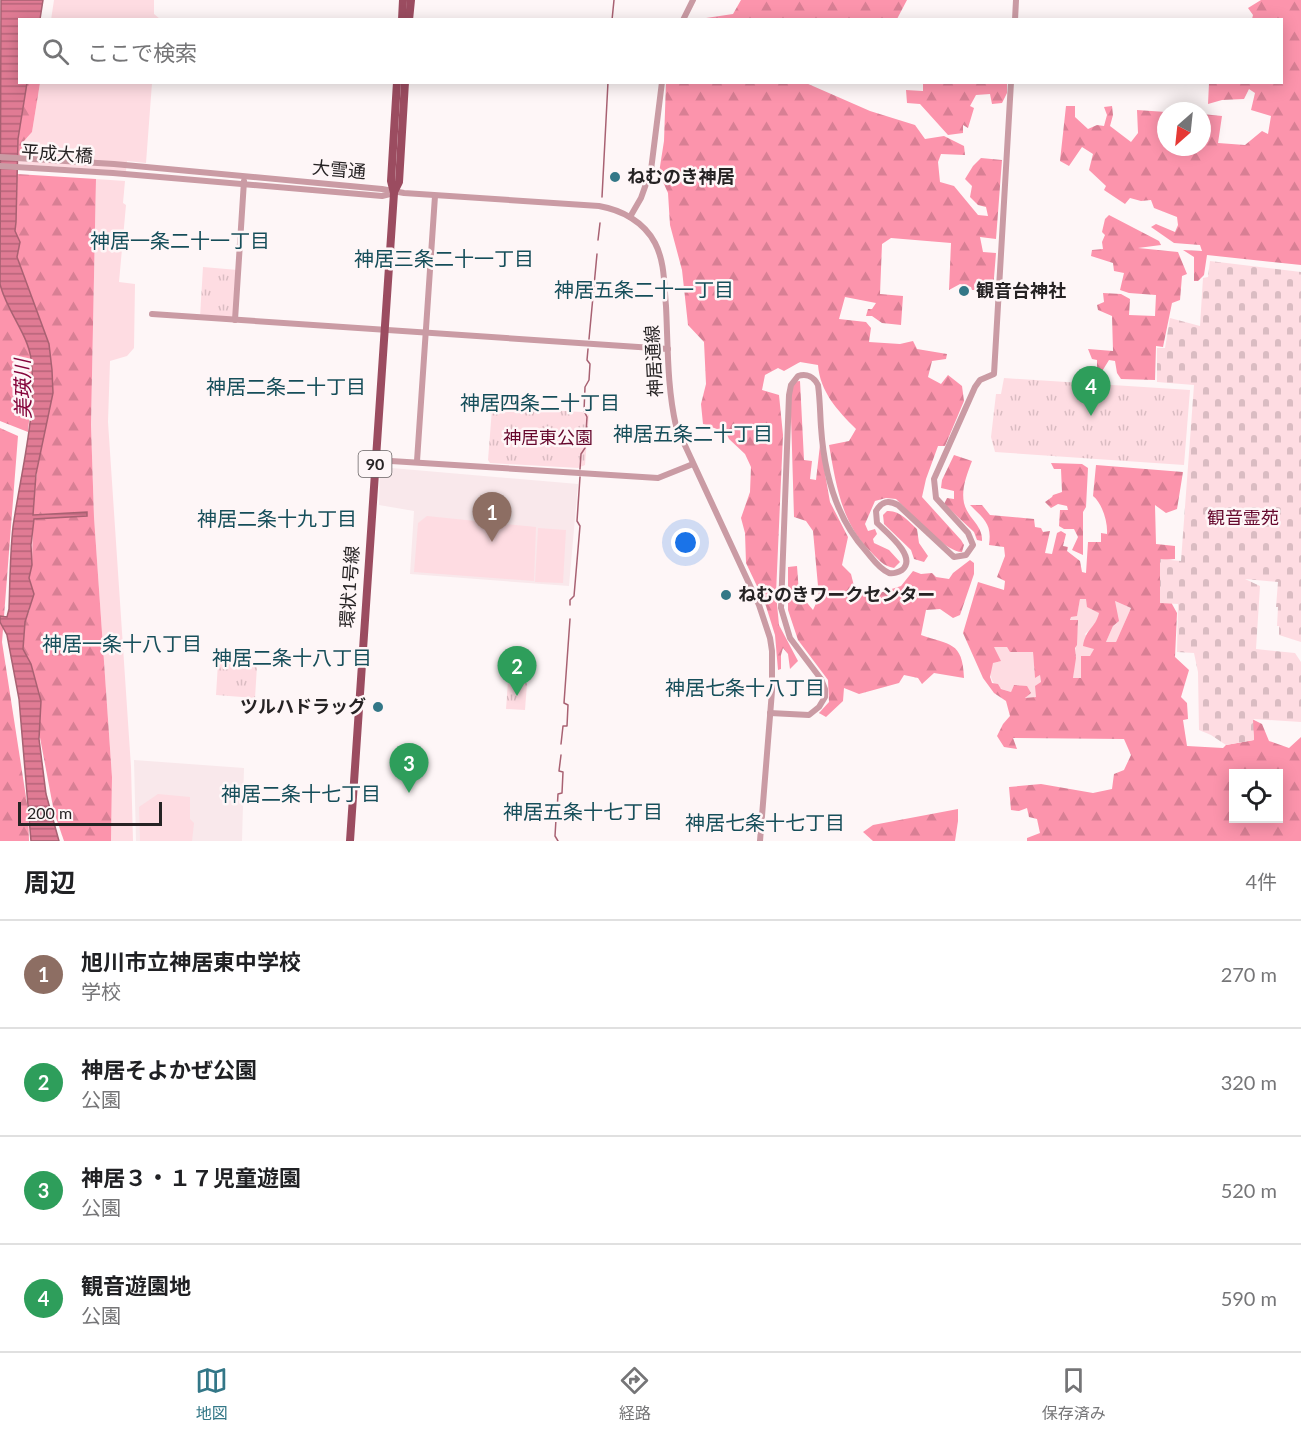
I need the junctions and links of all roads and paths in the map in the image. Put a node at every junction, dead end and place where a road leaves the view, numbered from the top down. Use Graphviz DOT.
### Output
graph roads {
  1 [pos="403,0"];
  2 [pos="411,0"];
  3 [pos="693,0"];
  4 [pos="1016,0"];
  5 [pos="402,18"];
  6 [pos="409,18"];
  7 [pos="684,18"];
  8 [pos="1015,18"];
  9 [pos="397,84"];
  10 [pos="405,84"];
  11 [pos="662,84"];
  12 [pos="1011,84"];
  13 [pos="0,157"];
  14 [pos="0,166"];
  15 [pos="113,173"];
  16 [pos="244,181"];
  17 [pos="394,193"];
  18 [pos="435,196"];
  19 [pos="630,217"];
  20 [pos="152,314"];
  21 [pos="235,320"];
  22 [pos="384,330"];
  23 [pos="426,333"];
  24 [pos="668,349"];
  25 [pos="375,460"];
  26 [pos="417,461"];
  27 [pos="693,464"];
  28 [pos="770,713"];
  29 [pos="350,841"];
  30 [pos="760,841"];
  1 -- 5 [label="main road"];
  2 -- 6 [label="main road"];
  3 -- 7 [label="street"];
  4 -- 8 [label="street"];
  9 -- 17 [label="main road, 環状1号線 / 90"];
  10 -- 17 [label="main road, 環状1号線 / 90"];
  11 -- 19 [label="street"];
  12 -- 28 [label="street"];
  13 -- 16 [label="street, 大雪通"];
  14 -- 15 [label="street, 平成大橋"];
  15 -- 16 [label="street, 大雪通"];
  16 -- 17 [label="street, 大雪通"];
  16 -- 21 [label="street"];
  17 -- 18 [label="street, 神居通線"];
  17 -- 22 [label="main road, 環状1号線 / 90"];
  18 -- 19 [label="street, 神居通線"];
  18 -- 23 [label="street"];
  19 -- 24 [label="street, 神居通線"];
  20 -- 21 [label="street"];
  21 -- 22 [label="street"];
  22 -- 23 [label="street"];
  22 -- 25 [label="main road, 環状1号線 / 90"];
  23 -- 24 [label="street"];
  23 -- 26 [label="street"];
  24 -- 27 [label="street, 神居通線"];
  25 -- 26 [label="street"];
  25 -- 29 [label="main road, 環状1号線 / 90"];
  26 -- 27 [label="street"];
  27 -- 28 [label="street, 神居通線"];
  28 -- 30 [label="street, 神居通線"];
}
